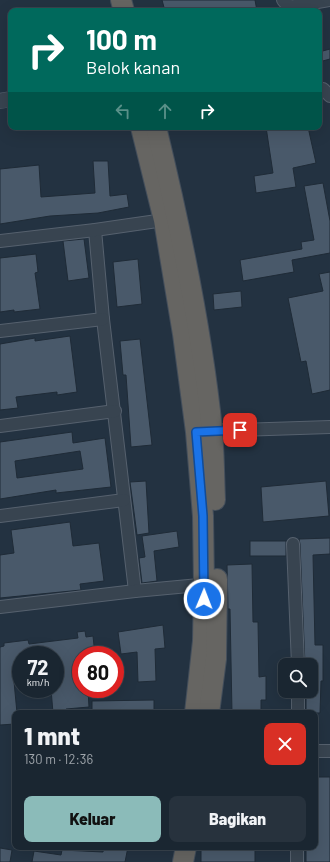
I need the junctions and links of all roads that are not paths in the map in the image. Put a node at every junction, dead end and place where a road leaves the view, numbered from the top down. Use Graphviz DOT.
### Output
graph roads {
  1 [pos="283,0"];
  2 [pos="330,0"];
  3 [pos="322,90"];
  4 [pos="330,96"];
  5 [pos="142,130"];
  6 [pos="157,130"];
  7 [pos="164,220"];
  8 [pos="95,230"];
  9 [pos="0,241"];
  10 [pos="103,319"];
  11 [pos="0,331"];
  12 [pos="115,411"];
  13 [pos="0,426"];
  14 [pos="330,427"];
  15 [pos="204,432"];
  16 [pos="124,500"];
  17 [pos="0,516"];
  18 [pos="293,544"];
  19 [pos="211,584"];
  20 [pos="135,591"];
  21 [pos="0,607"];
  22 [pos="298,658"];
  23 [pos="298,698"];
  24 [pos="195,710"];
  25 [pos="209,710"];
  26 [pos="298,710"];
  27 [pos="318,751"];
  28 [pos="330,751"];
  29 [pos="172,850"];
  30 [pos="185,850"];
  31 [pos="297,850"];
  32 [pos="170,862"];
  33 [pos="183,862"];
  34 [pos="297,862"];
  1 -- 2 [label="street"];
  3 -- 4 [label="street"];
  5 -- 7 [label="highway"];
  6 -- 15 [label="highway"];
  7 -- 8 [label="street"];
  7 -- 15 [label="highway"];
  8 -- 9 [label="street"];
  8 -- 10 [label="street"];
  10 -- 11 [label="street"];
  10 -- 12 [label="street"];
  12 -- 13 [label="street"];
  12 -- 16 [label="street"];
  14 -- 15 [label="street"];
  15 -- 19 [label="highway"];
  16 -- 17 [label="street"];
  16 -- 20 [label="street"];
  18 -- 22 [label="street"];
  19 -- 20 [label="street"];
  19 -- 24 [label="highway"];
  19 -- 25 [label="highway"];
  20 -- 21 [label="street"];
  23 -- 26 [label="street"];
  27 -- 28 [label="street"];
  29 -- 32 [label="highway"];
  30 -- 33 [label="highway"];
  31 -- 34 [label="street"];
}
